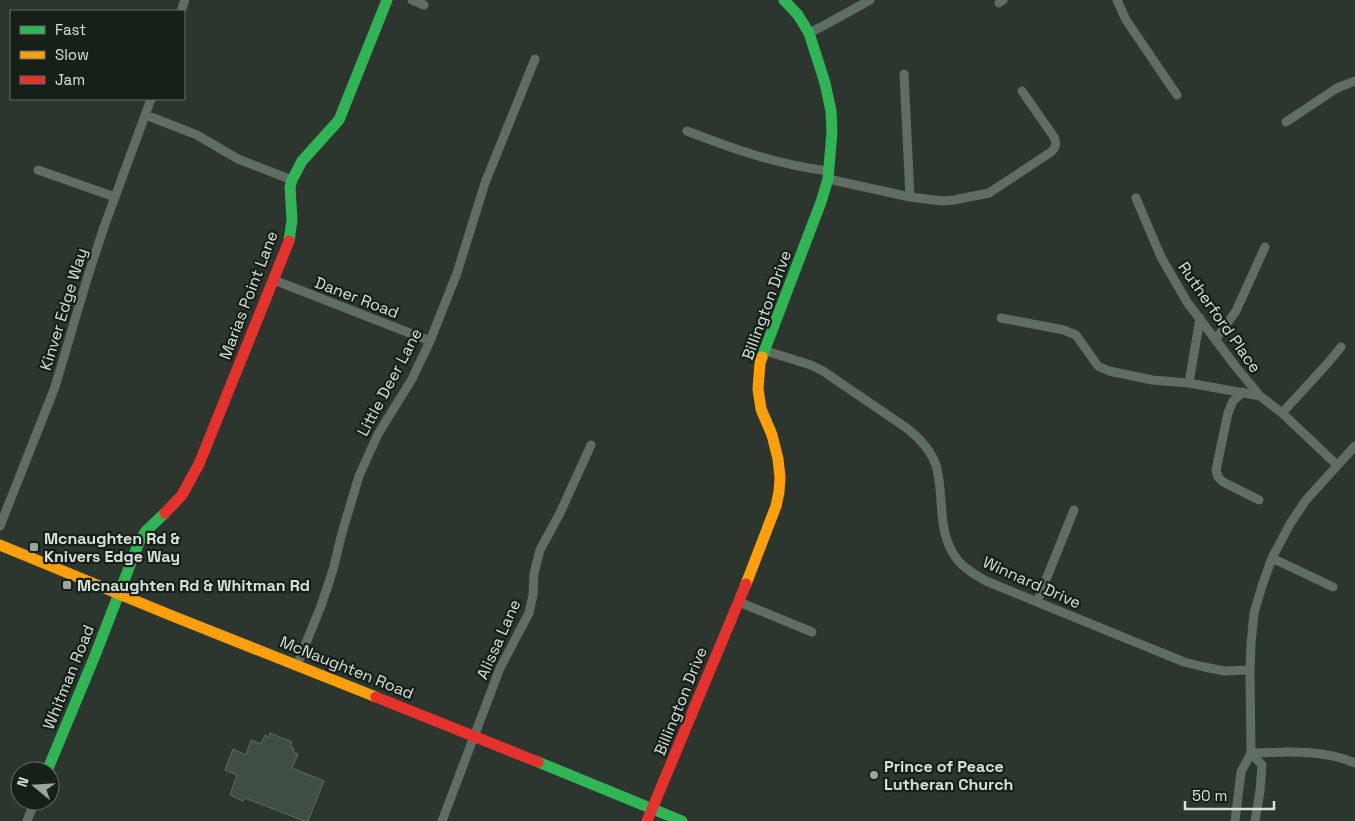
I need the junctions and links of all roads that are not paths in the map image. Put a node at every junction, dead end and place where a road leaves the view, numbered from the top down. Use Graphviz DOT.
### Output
graph roads {
  1 [pos="387,0"];
  2 [pos="412,0"];
  3 [pos="784,0"];
  4 [pos="870,0"];
  5 [pos="1117,0"];
  6 [pos="424,5"];
  7 [pos="808,32"];
  8 [pos="535,59"];
  9 [pos="904,74"];
  10 [pos="1355,80"];
  11 [pos="1022,91"];
  12 [pos="1177,95"];
  13 [pos="151,100"];
  14 [pos="146,115"];
  15 [pos="1286,122"];
  16 [pos="687,131"];
  17 [pos="38,170"];
  18 [pos="828,175"];
  19 [pos="292,180"];
  20 [pos="115,197"];
  21 [pos="910,197"];
  22 [pos="1136,198"];
  23 [pos="1265,246"];
  24 [pos="274,280"];
  25 [pos="1002,318"];
  26 [pos="1200,318"];
  27 [pos="1216,339"];
  28 [pos="430,341"];
  29 [pos="1341,347"];
  30 [pos="763,350"];
  31 [pos="1189,383"];
  32 [pos="1242,392"];
  33 [pos="1260,396"];
  34 [pos="1282,413"];
  35 [pos="591,445"];
  36 [pos="1355,446"];
  37 [pos="1337,465"];
  38 [pos="1259,500"];
  39 [pos="1074,510"];
  40 [pos="0,526"];
  41 [pos="0,545"];
  42 [pos="1272,558"];
  43 [pos="1333,587"];
  44 [pos="118,594"];
  45 [pos="739,602"];
  46 [pos="1037,602"];
  47 [pos="812,632"];
  48 [pos="297,665"];
  49 [pos="1250,670"];
  50 [pos="474,736"];
  51 [pos="1251,753"];
  52 [pos="51,761"];
  53 [pos="1355,763"];
  54 [pos="653,809"];
  55 [pos="442,821"];
  56 [pos="647,821"];
  57 [pos="682,821"];
  58 [pos="1235,821"];
  59 [pos="1255,821"];
  1 -- 19 [label="street, Marias Point Lane"];
  2 -- 6 [label="street"];
  3 -- 7 [label="street, Billington Drive"];
  4 -- 7 [label="street"];
  5 -- 12 [label="street"];
  7 -- 18 [label="street, Billington Drive"];
  8 -- 28 [label="street, Little Deer Lane"];
  9 -- 21 [label="street"];
  10 -- 15 [label="street"];
  11 -- 21 [label="street"];
  13 -- 14 [label="street, Kinver Edge Way"];
  14 -- 19 [label="street"];
  14 -- 20 [label="street, Kinver Edge Way"];
  16 -- 18 [label="street"];
  17 -- 20 [label="street"];
  18 -- 21 [label="street"];
  18 -- 30 [label="street, Billington Drive"];
  19 -- 24 [label="street, Marias Point Lane"];
  20 -- 40 [label="street, Kinver Edge Way"];
  22 -- 26 [label="street, Rutherford Place"];
  23 -- 27 [label="street"];
  24 -- 28 [label="street, Daner Road"];
  24 -- 44 [label="street, Marias Point Lane"];
  25 -- 31 [label="street"];
  26 -- 27 [label="street, Rutherford Place"];
  26 -- 31 [label="street"];
  27 -- 33 [label="street, Rutherford Place"];
  28 -- 48 [label="street, Little Deer Lane"];
  29 -- 34 [label="street"];
  30 -- 45 [label="street, Billington Drive"];
  30 -- 46 [label="street, Winnard Drive"];
  31 -- 32 [label="street"];
  32 -- 33 [label="street"];
  32 -- 38 [label="street"];
  33 -- 34 [label="street"];
  34 -- 37 [label="street"];
  35 -- 50 [label="street, Alissa Lane"];
  36 -- 37 [label="street"];
  37 -- 42 [label="street"];
  39 -- 46 [label="street"];
  41 -- 44 [label="street, McNaughten Road"];
  42 -- 43 [label="street"];
  42 -- 49 [label="street"];
  44 -- 48 [label="street, McNaughten Road"];
  44 -- 52 [label="street, Whitman Road"];
  45 -- 47 [label="street"];
  45 -- 54 [label="street, Billington Drive"];
  46 -- 49 [label="street, Winnard Drive"];
  48 -- 50 [label="street, McNaughten Road"];
  49 -- 51 [label="street"];
  50 -- 54 [label="street, McNaughten Road"];
  50 -- 55 [label="street, Alissa Lane"];
  51 -- 53 [label="street"];
  51 -- 58 [label="street"];
  51 -- 59 [label="street"];
  54 -- 56 [label="street, Billington Drive"];
  54 -- 57 [label="street, McNaughten Road"];
}
